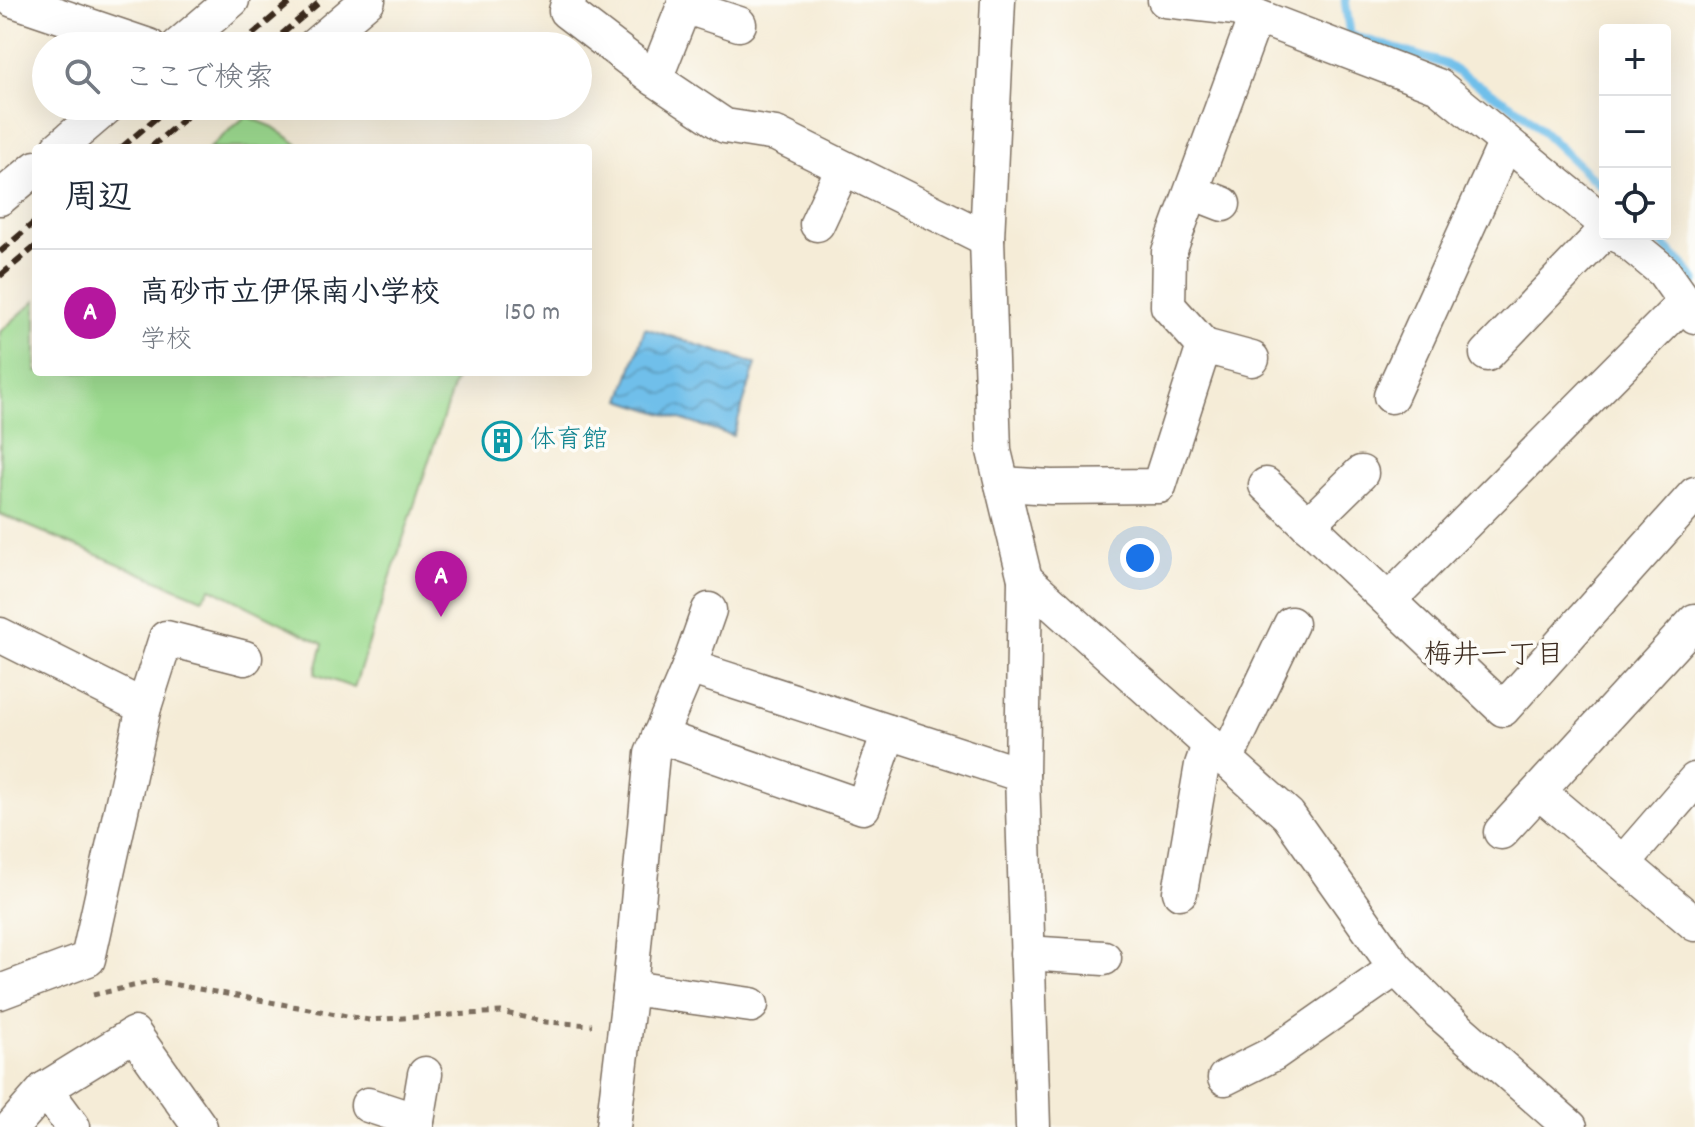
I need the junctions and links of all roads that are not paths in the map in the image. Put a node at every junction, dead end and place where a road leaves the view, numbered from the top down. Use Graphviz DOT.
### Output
graph roads {
  1 [pos="13,0"];
  2 [pos="232,0"];
  3 [pos="368,0"];
  4 [pos="569,0"];
  5 [pos="998,0"];
  6 [pos="1165,0"];
  7 [pos="1242,8"];
  8 [pos="739,24"];
  9 [pos="108,32"];
  10 [pos="194,32"];
  11 [pos="330,32"];
  12 [pos="655,79"];
  13 [pos="92,120"];
  14 [pos="1506,142"];
  15 [pos="64,144"];
  16 [pos="22,168"];
  17 [pos="843,168"];
  18 [pos="0,198"];
  19 [pos="1599,218"];
  20 [pos="817,224"];
  21 [pos="1599,237"];
  22 [pos="987,239"];
  23 [pos="1625,240"];
  24 [pos="1690,309"];
  25 [pos="1204,346"];
  26 [pos="1487,354"];
  27 [pos="1252,359"];
  28 [pos="1391,396"];
  29 [pos="1361,473"];
  30 [pos="1002,484"];
  31 [pos="1266,485"];
  32 [pos="1695,494"];
  33 [pos="1308,525"];
  34 [pos="1025,579"];
  35 [pos="1389,600"];
  36 [pos="709,610"];
  37 [pos="1695,621"];
  38 [pos="1291,624"];
  39 [pos="0,635"];
  40 [pos="245,658"];
  41 [pos="689,667"];
  42 [pos="144,707"];
  43 [pos="889,732"];
  44 [pos="659,736"];
  45 [pos="1217,752"];
  46 [pos="1022,775"];
  47 [pos="1695,780"];
  48 [pos="1539,792"];
  49 [pos="1501,832"];
  50 [pos="1623,863"];
  51 [pos="1180,892"];
  52 [pos="1695,924"];
  53 [pos="1027,953"];
  54 [pos="1104,958"];
  55 [pos="1396,968"];
  56 [pos="630,988"];
  57 [pos="0,992"];
  58 [pos="751,1005"];
  59 [pos="425,1074"];
  60 [pos="1225,1078"];
  61 [pos="45,1089"];
  62 [pos="368,1105"];
  63 [pos="416,1124"];
  64 [pos="12,1127"];
  65 [pos="73,1127"];
  66 [pos="200,1127"];
  67 [pos="613,1127"];
  68 [pos="1033,1127"];
  69 [pos="1570,1127"];
  1 -- 9 [label="street"];
  2 -- 10 [label="street"];
  3 -- 11 [label="street"];
  4 -- 12 [label="street"];
  5 -- 22 [label="street"];
  6 -- 7 [label="street"];
  7 -- 14 [label="street"];
  7 -- 25 [label="street"];
  8 -- 12 [label="street"];
  12 -- 17 [label="street"];
  13 -- 15 [label="street"];
  14 -- 19 [label="street"];
  14 -- 28 [label="street"];
  16 -- 18 [label="street"];
  17 -- 20 [label="street"];
  17 -- 22 [label="street"];
  21 -- 26 [label="street"];
  22 -- 30 [label="street"];
  23 -- 24 [label="street"];
  24 -- 35 [label="street"];
  25 -- 27 [label="street"];
  25 -- 30 [label="street"];
  29 -- 33 [label="street"];
  30 -- 34 [label="street"];
  31 -- 33 [label="street"];
  32 -- 35 [label="street"];
  33 -- 35 [label="street"];
  34 -- 45 [label="street"];
  34 -- 46 [label="street"];
  36 -- 41 [label="street"];
  37 -- 48 [label="street"];
  38 -- 45 [label="street"];
  39 -- 42 [label="street"];
  40 -- 42 [label="street"];
  41 -- 43 [label="street"];
  41 -- 44 [label="street"];
  42 -- 57 [label="street"];
  43 -- 44 [label="street"];
  43 -- 46 [label="street"];
  44 -- 56 [label="street"];
  45 -- 51 [label="street"];
  45 -- 55 [label="street"];
  46 -- 53 [label="street"];
  47 -- 50 [label="street"];
  48 -- 49 [label="street"];
  48 -- 50 [label="street"];
  50 -- 52 [label="street"];
  53 -- 54 [label="street"];
  53 -- 68 [label="street"];
  55 -- 60 [label="street"];
  55 -- 69 [label="street"];
  56 -- 58 [label="street"];
  56 -- 67 [label="street"];
  59 -- 63 [label="street"];
  61 -- 64 [label="street"];
  61 -- 65 [label="street"];
  61 -- 66 [label="street"];
  62 -- 63 [label="street"];
}
